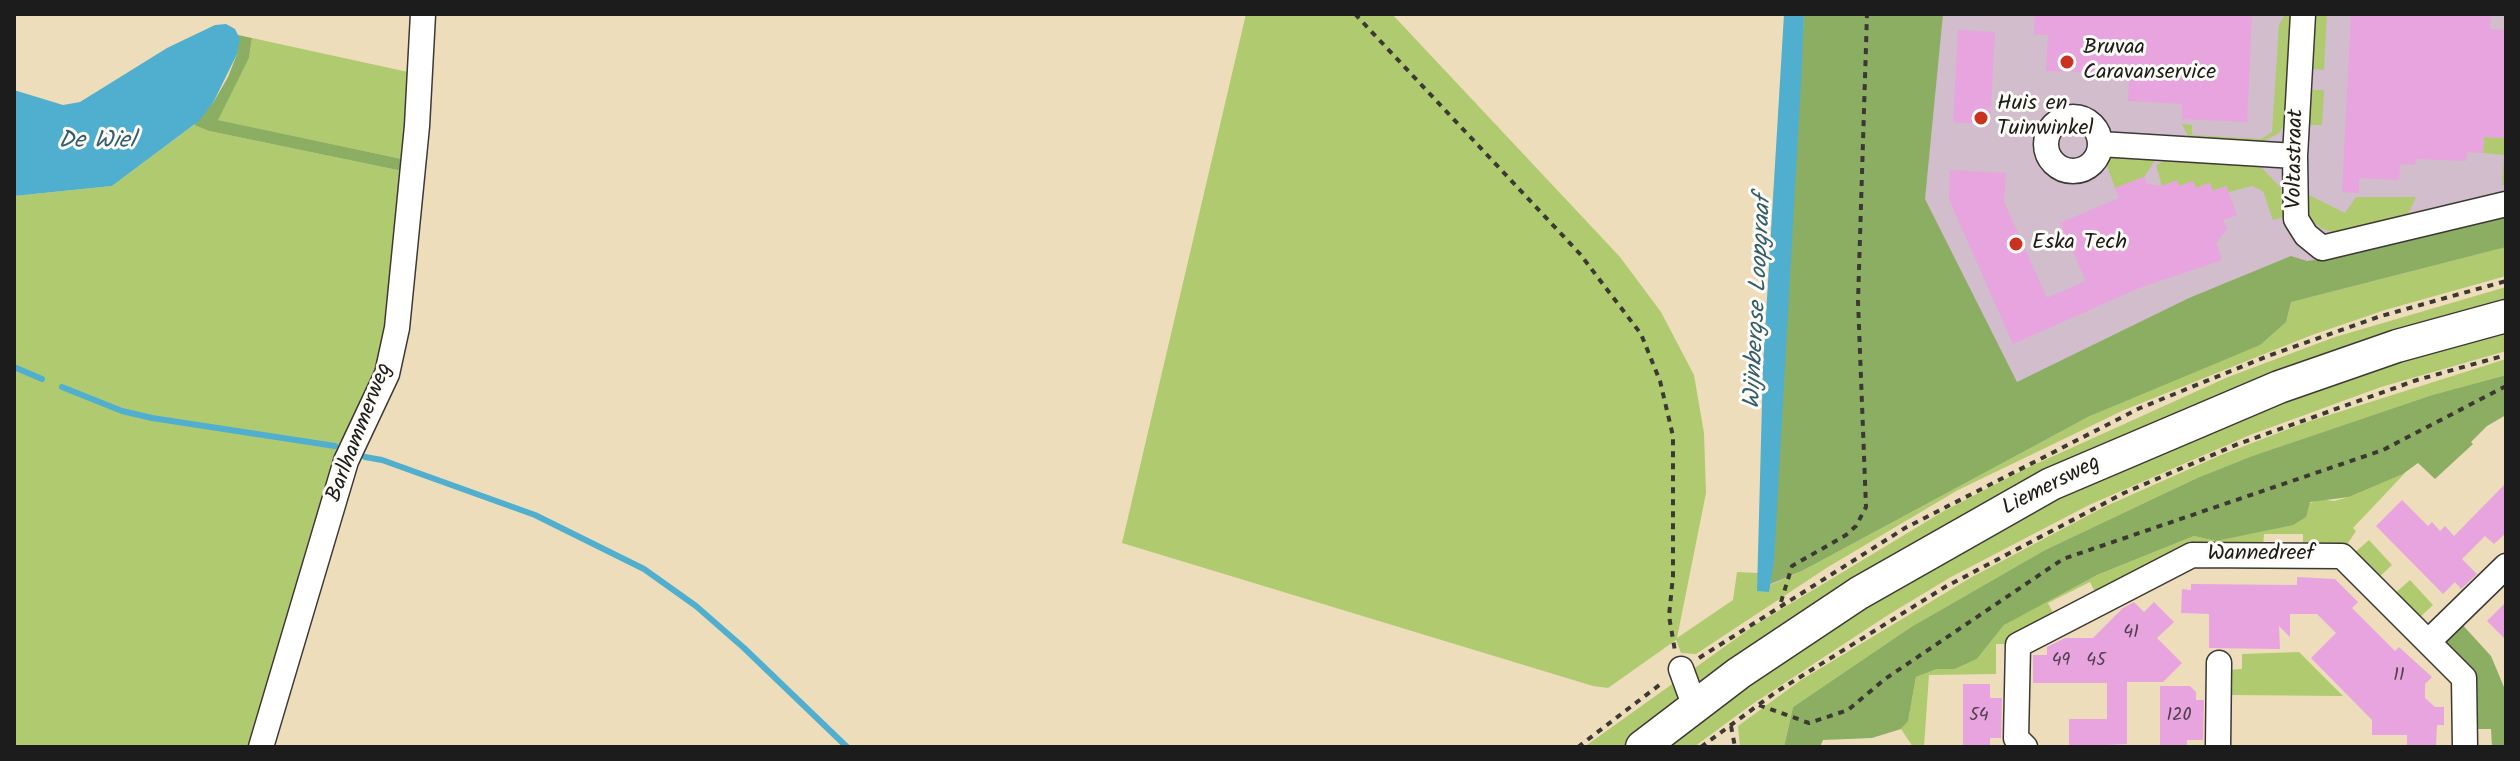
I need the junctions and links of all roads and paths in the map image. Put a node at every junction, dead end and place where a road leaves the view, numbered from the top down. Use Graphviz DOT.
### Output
graph roads {
  1 [pos="423,14"];
  2 [pos="1355,14"];
  3 [pos="1867,14"];
  4 [pos="2303,14"];
  5 [pos="2100,144"];
  6 [pos="2295,156"];
  7 [pos="2506,204"];
  8 [pos="2506,316"];
  9 [pos="2506,355"];
  10 [pos="2506,386"];
  11 [pos="2506,566"];
  12 [pos="2429,641"];
  13 [pos="2219,663"];
  14 [pos="1681,669"];
  15 [pos="1759,705"];
  16 [pos="1695,707"];
  17 [pos="1731,726"];
  18 [pos="261,747"];
  19 [pos="1578,747"];
  20 [pos="1642,747"];
  21 [pos="1701,747"];
  22 [pos="1735,747"];
  23 [pos="2025,747"];
  24 [pos="2218,747"];
  25 [pos="2465,747"];
  1 -- 18 [label="street, Barlhammerweg"];
  2 -- 14 [label="path"];
  3 -- 14 [label="path"];
  4 -- 6 [label="street, Voltastraat"];
  5 -- 6 [label="street"];
  6 -- 7 [label="street, Voltastraat"];
  8 -- 16 [label="main road, Liemersweg"];
  9 -- 15 [label="path, Liemersweg"];
  10 -- 15 [label="path"];
  11 -- 12 [label="street"];
  12 -- 23 [label="street, Wannedreef"];
  12 -- 25 [label="street, Wannedreef"];
  13 -- 24 [label="street"];
  14 -- 16 [label="street"];
  14 -- 19 [label="path"];
  15 -- 17 [label="path, Liemersweg"];
  16 -- 20 [label="main road, Liemersweg"];
  17 -- 21 [label="path, Liemersweg"];
  17 -- 22 [label="path"];
}
